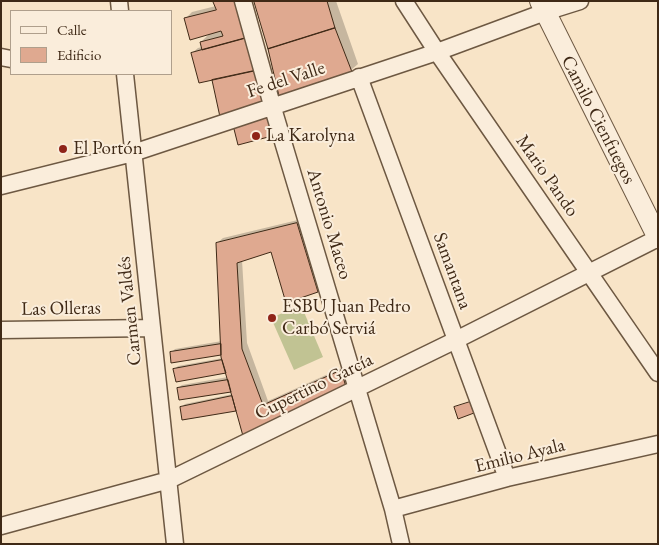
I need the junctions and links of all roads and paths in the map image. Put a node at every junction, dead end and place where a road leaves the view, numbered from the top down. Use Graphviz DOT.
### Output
graph roads {
  1 [pos="243,1"];
  2 [pos="404,1"];
  3 [pos="580,1"];
  4 [pos="542,7"];
  5 [pos="436,52"];
  6 [pos="125,75"];
  7 [pos="359,77"];
  8 [pos="272,105"];
  9 [pos="133,153"];
  10 [pos="1,186"];
  11 [pos="658,238"];
  12 [pos="589,272"];
  13 [pos="152,328"];
  14 [pos="1,330"];
  15 [pos="456,340"];
  16 [pos="658,373"];
  17 [pos="358,388"];
  18 [pos="658,444"];
  19 [pos="507,478"];
  20 [pos="169,480"];
  21 [pos="393,509"];
  22 [pos="1,526"];
  23 [pos="175,544"];
  24 [pos="401,544"];
  1 -- 8 [label="street, Antonio Maceo"];
  2 -- 5 [label="street, Mario Pando"];
  3 -- 4 [label="street, Fe del Valle"];
  4 -- 5 [label="street, Fe del Valle"];
  4 -- 11 [label="street, Camilo Cienfuegos"];
  5 -- 7 [label="street, Fe del Valle"];
  5 -- 12 [label="street, Mario Pando"];
  6 -- 9 [label="street, Carmen Valdés"];
  7 -- 8 [label="street, Fe del Valle"];
  7 -- 15 [label="street, Samantana"];
  8 -- 9 [label="street, Fe del Valle"];
  8 -- 17 [label="street, Antonio Maceo"];
  9 -- 10 [label="street, Fe del Valle"];
  9 -- 13 [label="street, Carmen Valdés"];
  11 -- 12 [label="street, Cupertino García"];
  12 -- 15 [label="street, Cupertino García"];
  12 -- 16 [label="street, Mario Pando"];
  13 -- 14 [label="street, Las Olleras"];
  13 -- 20 [label="street, Carmen Valdés"];
  15 -- 17 [label="street, Cupertino García"];
  15 -- 19 [label="street, Samantana"];
  17 -- 20 [label="street, Cupertino García"];
  17 -- 21 [label="street, Antonio Maceo"];
  18 -- 19 [label="street, Emilio Ayala"];
  19 -- 21 [label="street, Emilio Ayala"];
  20 -- 22 [label="street, Cupertino García"];
  20 -- 23 [label="street, Carmen Valdés"];
  21 -- 24 [label="street, Antonio Maceo"];
}
